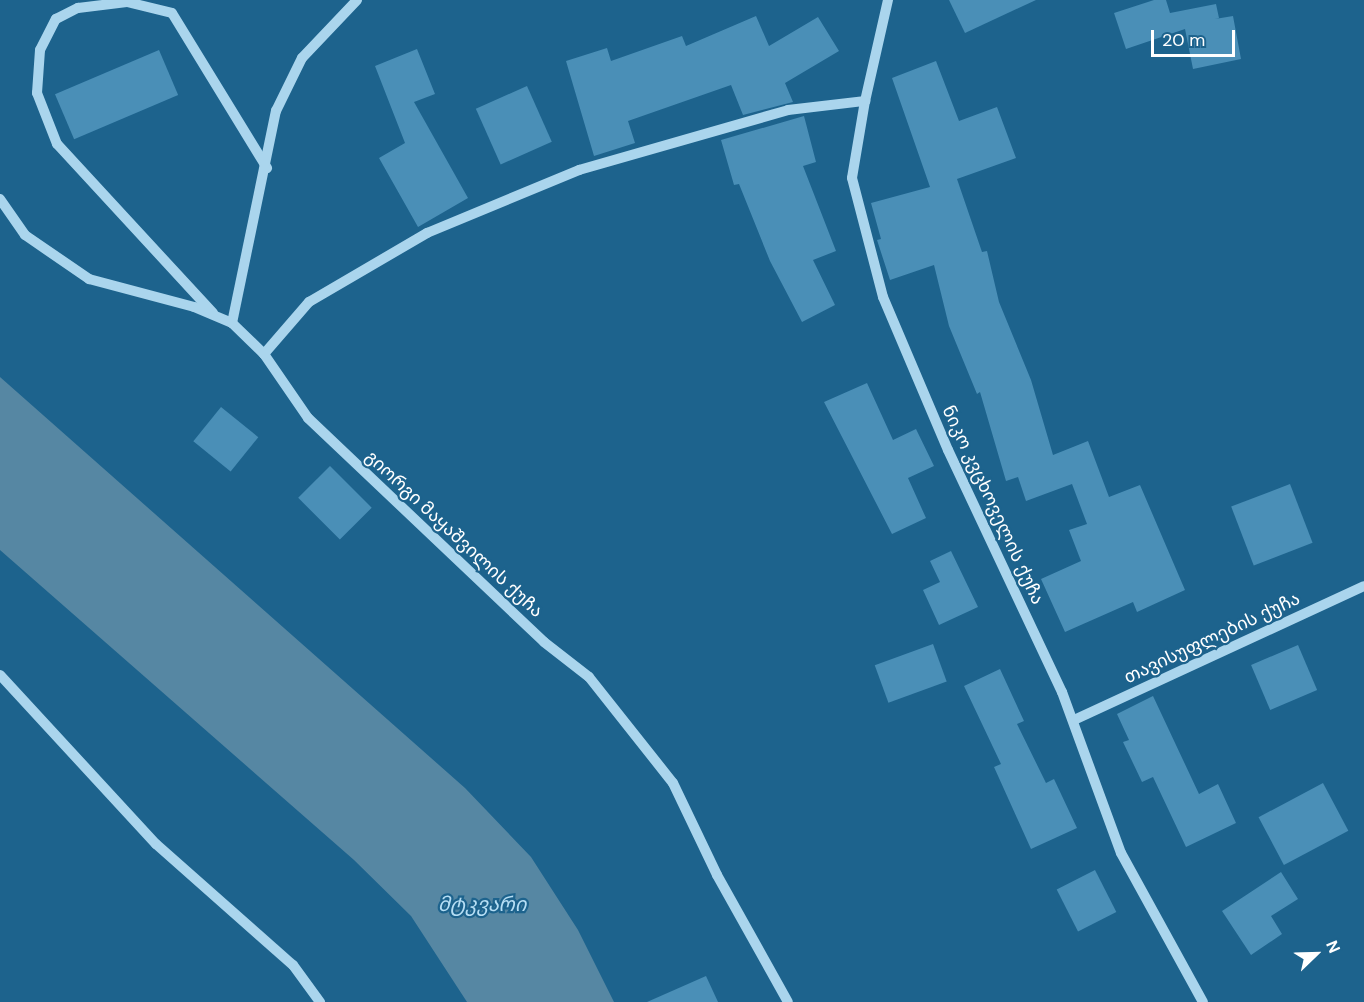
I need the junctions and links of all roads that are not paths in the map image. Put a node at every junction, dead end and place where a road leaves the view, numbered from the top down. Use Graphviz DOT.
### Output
graph roads {
  1 [pos="357,0"];
  2 [pos="888,0"];
  3 [pos="865,101"];
  4 [pos="267,168"];
  5 [pos="0,199"];
  6 [pos="214,315"];
  7 [pos="232,323"];
  8 [pos="264,354"];
  9 [pos="1364,586"];
  10 [pos="0,675"];
  11 [pos="1074,720"];
  12 [pos="320,1002"];
  13 [pos="788,1002"];
  14 [pos="1203,1002"];
  1 -- 4 [label="street"];
  2 -- 3 [label="street, ნიკო კვცხოველის ქუჩა"];
  3 -- 8 [label="street"];
  3 -- 11 [label="street, ნიკო კვცხოველის ქუჩა"];
  4 -- 6 [label="street"];
  4 -- 7 [label="street"];
  5 -- 6 [label="street, გიორგი მაყაშვილის ქუჩა"];
  6 -- 7 [label="street, გიორგი მაყაშვილის ქუჩა"];
  7 -- 8 [label="street, გიორგი მაყაშვილის ქუჩა"];
  8 -- 13 [label="street, გიორგი მაყაშვილის ქუჩა"];
  9 -- 11 [label="street, თავისუფლების ქუჩა"];
  10 -- 12 [label="street"];
  11 -- 14 [label="street, ნიკო კვცხოველის ქუჩა"];
}
